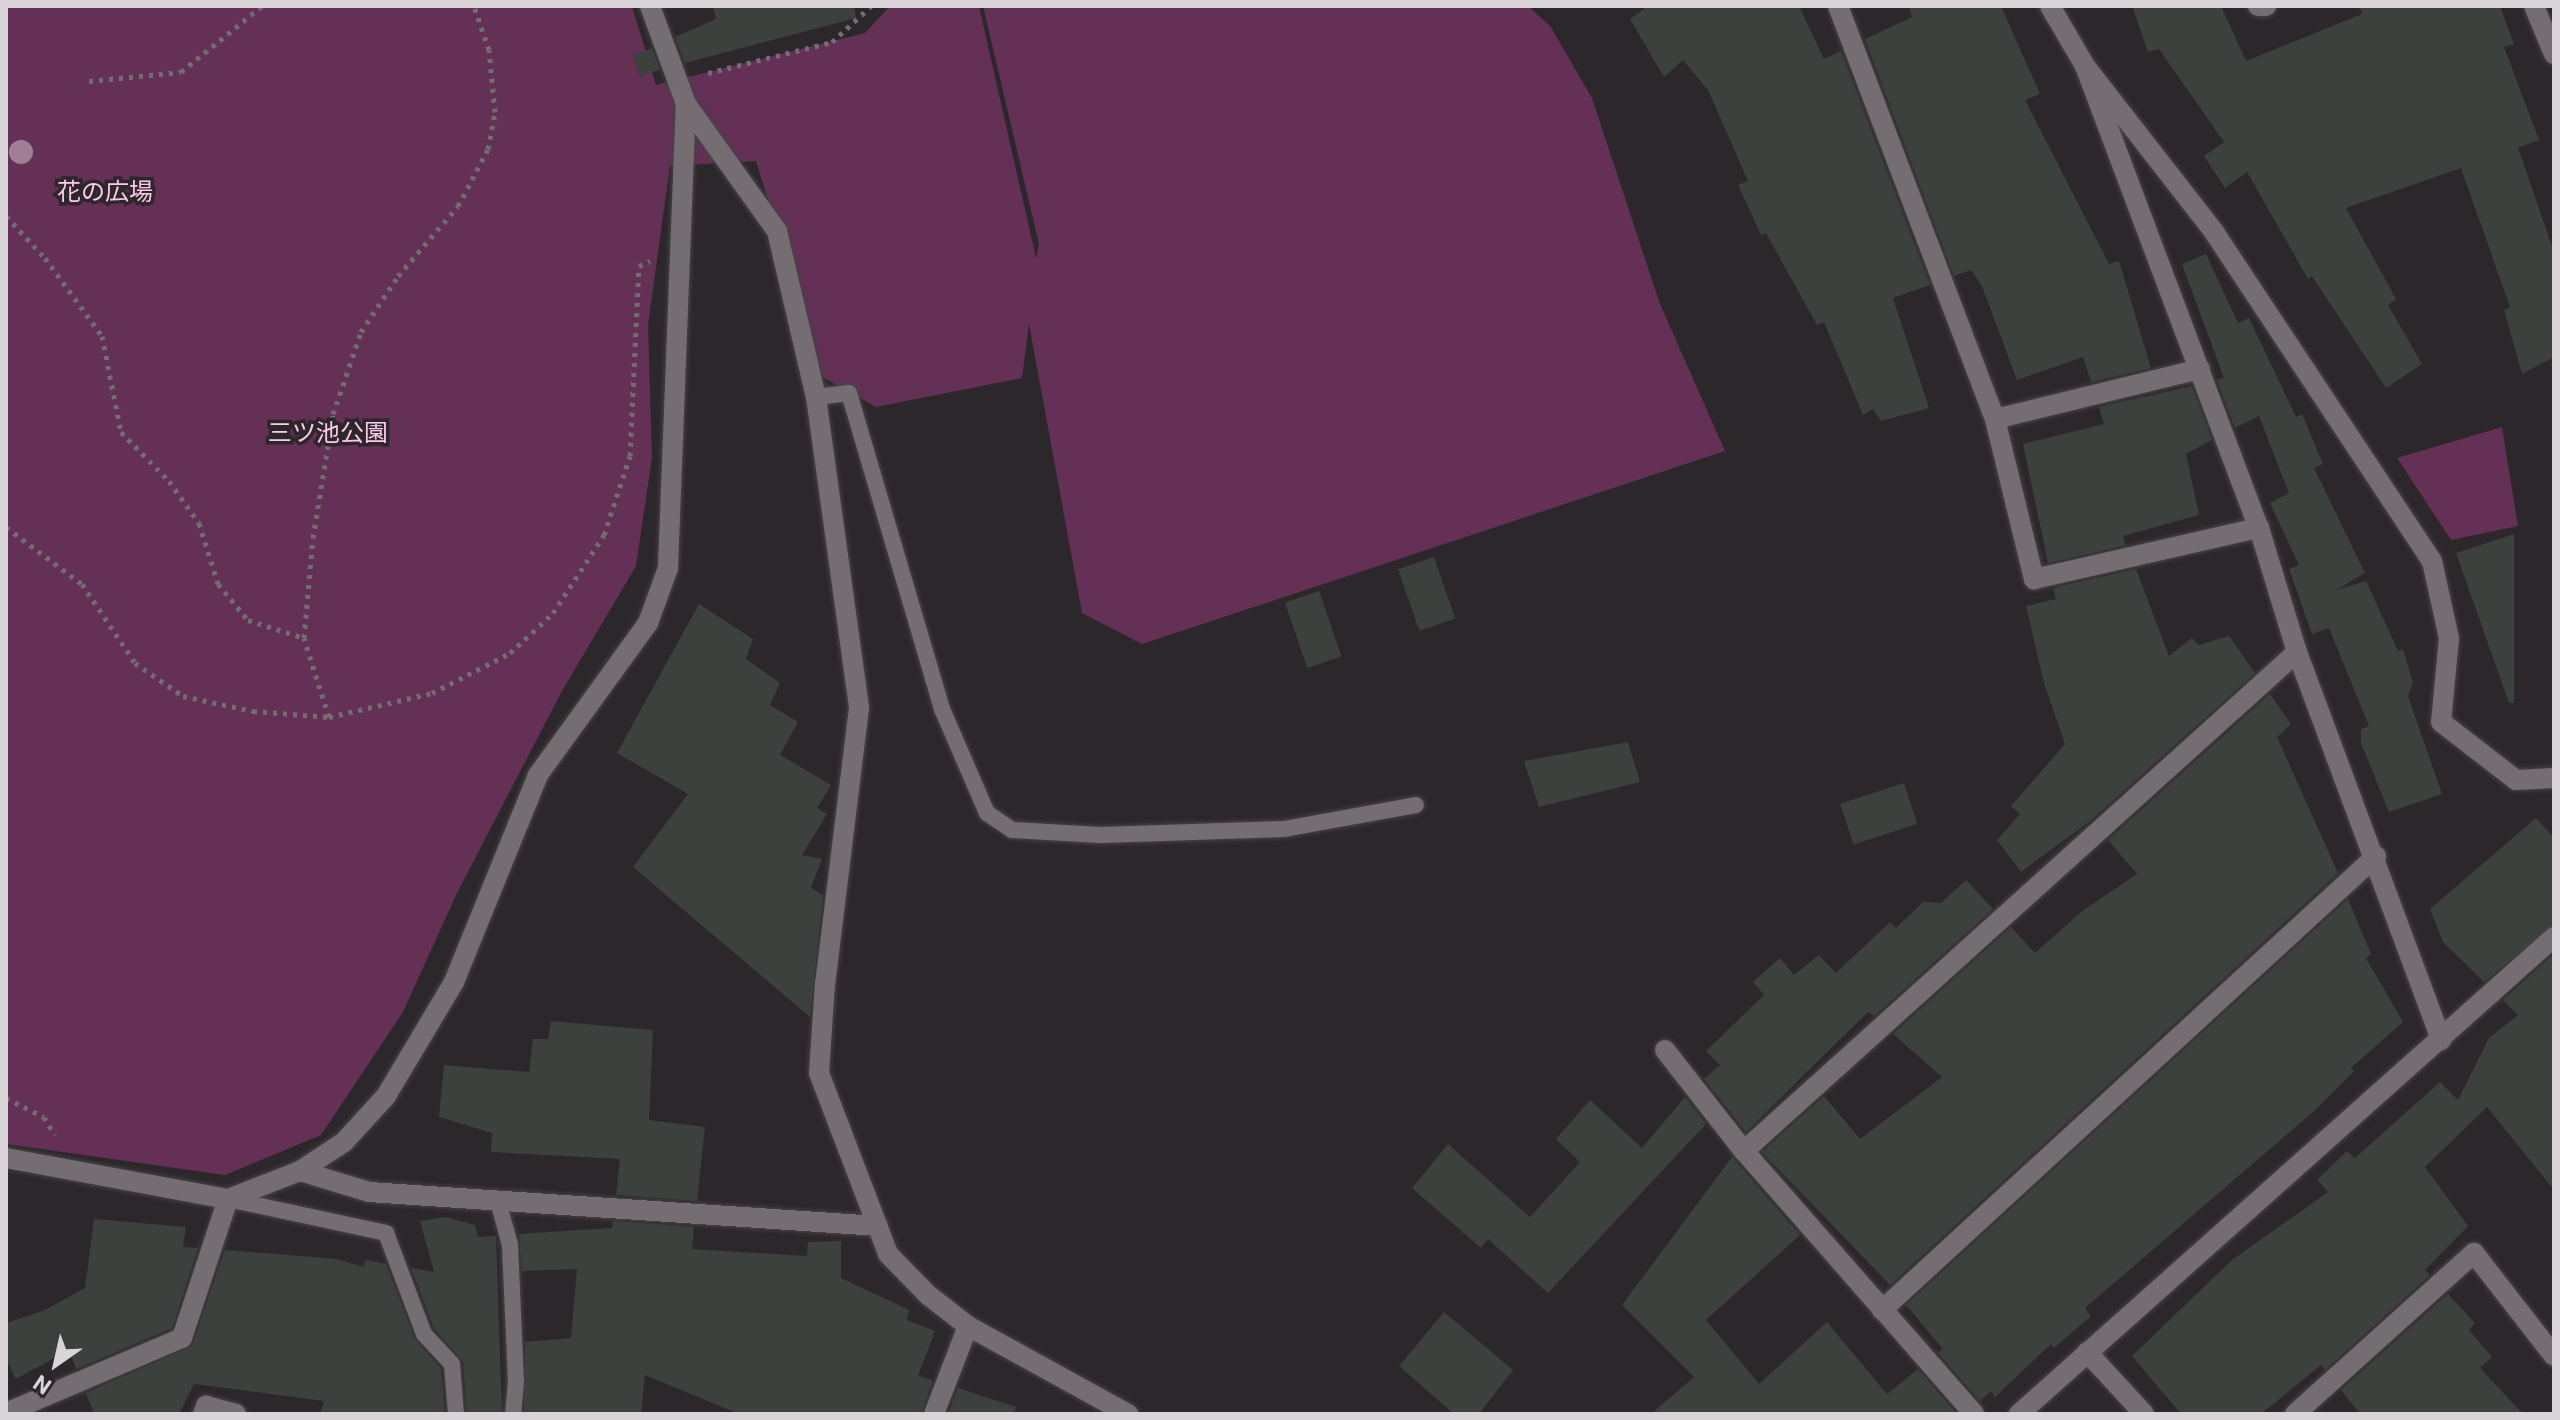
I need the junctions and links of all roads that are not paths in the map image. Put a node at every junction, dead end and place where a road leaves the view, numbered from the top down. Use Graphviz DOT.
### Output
graph roads {
  1 [pos="650,6"];
  2 [pos="1838,6"];
  3 [pos="2050,6"];
  4 [pos="2258,6"];
  5 [pos="2266,6"];
  6 [pos="2534,6"];
  7 [pos="2554,54"];
  8 [pos="2085,66"];
  9 [pos="686,104"];
  10 [pos="2200,369"];
  11 [pos="816,397"];
  12 [pos="1995,419"];
  13 [pos="2259,528"];
  14 [pos="2297,652"];
  15 [pos="2554,778"];
  16 [pos="1416,805"];
  17 [pos="2376,856"];
  18 [pos="2554,937"];
  19 [pos="2441,1040"];
  20 [pos="1665,1050"];
  21 [pos="1744,1151"];
  22 [pos="6,1158"];
  23 [pos="300,1171"];
  24 [pos="228,1199"];
  25 [pos="498,1201"];
  26 [pos="878,1226"];
  27 [pos="1882,1310"];
  28 [pos="968,1326"];
  29 [pos="2087,1352"];
  30 [pos="2554,1356"];
  31 [pos="6,1413"];
  32 [pos="203,1414"];
  33 [pos="236,1414"];
  34 [pos="456,1414"];
  35 [pos="513,1414"];
  36 [pos="934,1414"];
  37 [pos="1128,1414"];
  38 [pos="1974,1414"];
  39 [pos="2019,1414"];
  40 [pos="2144,1414"];
  41 [pos="2295,1414"];
  1 -- 9 [label="street"];
  2 -- 12 [label="street"];
  3 -- 8 [label="street"];
  4 -- 5 [label="street"];
  6 -- 7 [label="street"];
  8 -- 10 [label="street"];
  8 -- 15 [label="street"];
  9 -- 11 [label="street"];
  9 -- 23 [label="street"];
  10 -- 12 [label="street"];
  10 -- 13 [label="street"];
  11 -- 16 [label="lane"];
  11 -- 26 [label="street"];
  12 -- 13 [label="street"];
  13 -- 14 [label="street"];
  14 -- 17 [label="street"];
  14 -- 21 [label="street"];
  17 -- 19 [label="street"];
  17 -- 27 [label="street"];
  18 -- 19 [label="street"];
  19 -- 29 [label="street"];
  20 -- 21 [label="street"];
  21 -- 27 [label="street"];
  22 -- 24 [label="street"];
  23 -- 24 [label="street"];
  23 -- 25 [label="street"];
  24 -- 31 [label="street"];
  24 -- 34 [label="lane"];
  25 -- 26 [label="street"];
  25 -- 35 [label="lane"];
  26 -- 28 [label="street"];
  27 -- 38 [label="street"];
  28 -- 36 [label="street"];
  28 -- 37 [label="street"];
  29 -- 39 [label="street"];
  29 -- 40 [label="street"];
  30 -- 41 [label="street"];
  32 -- 33 [label="street"];
}
